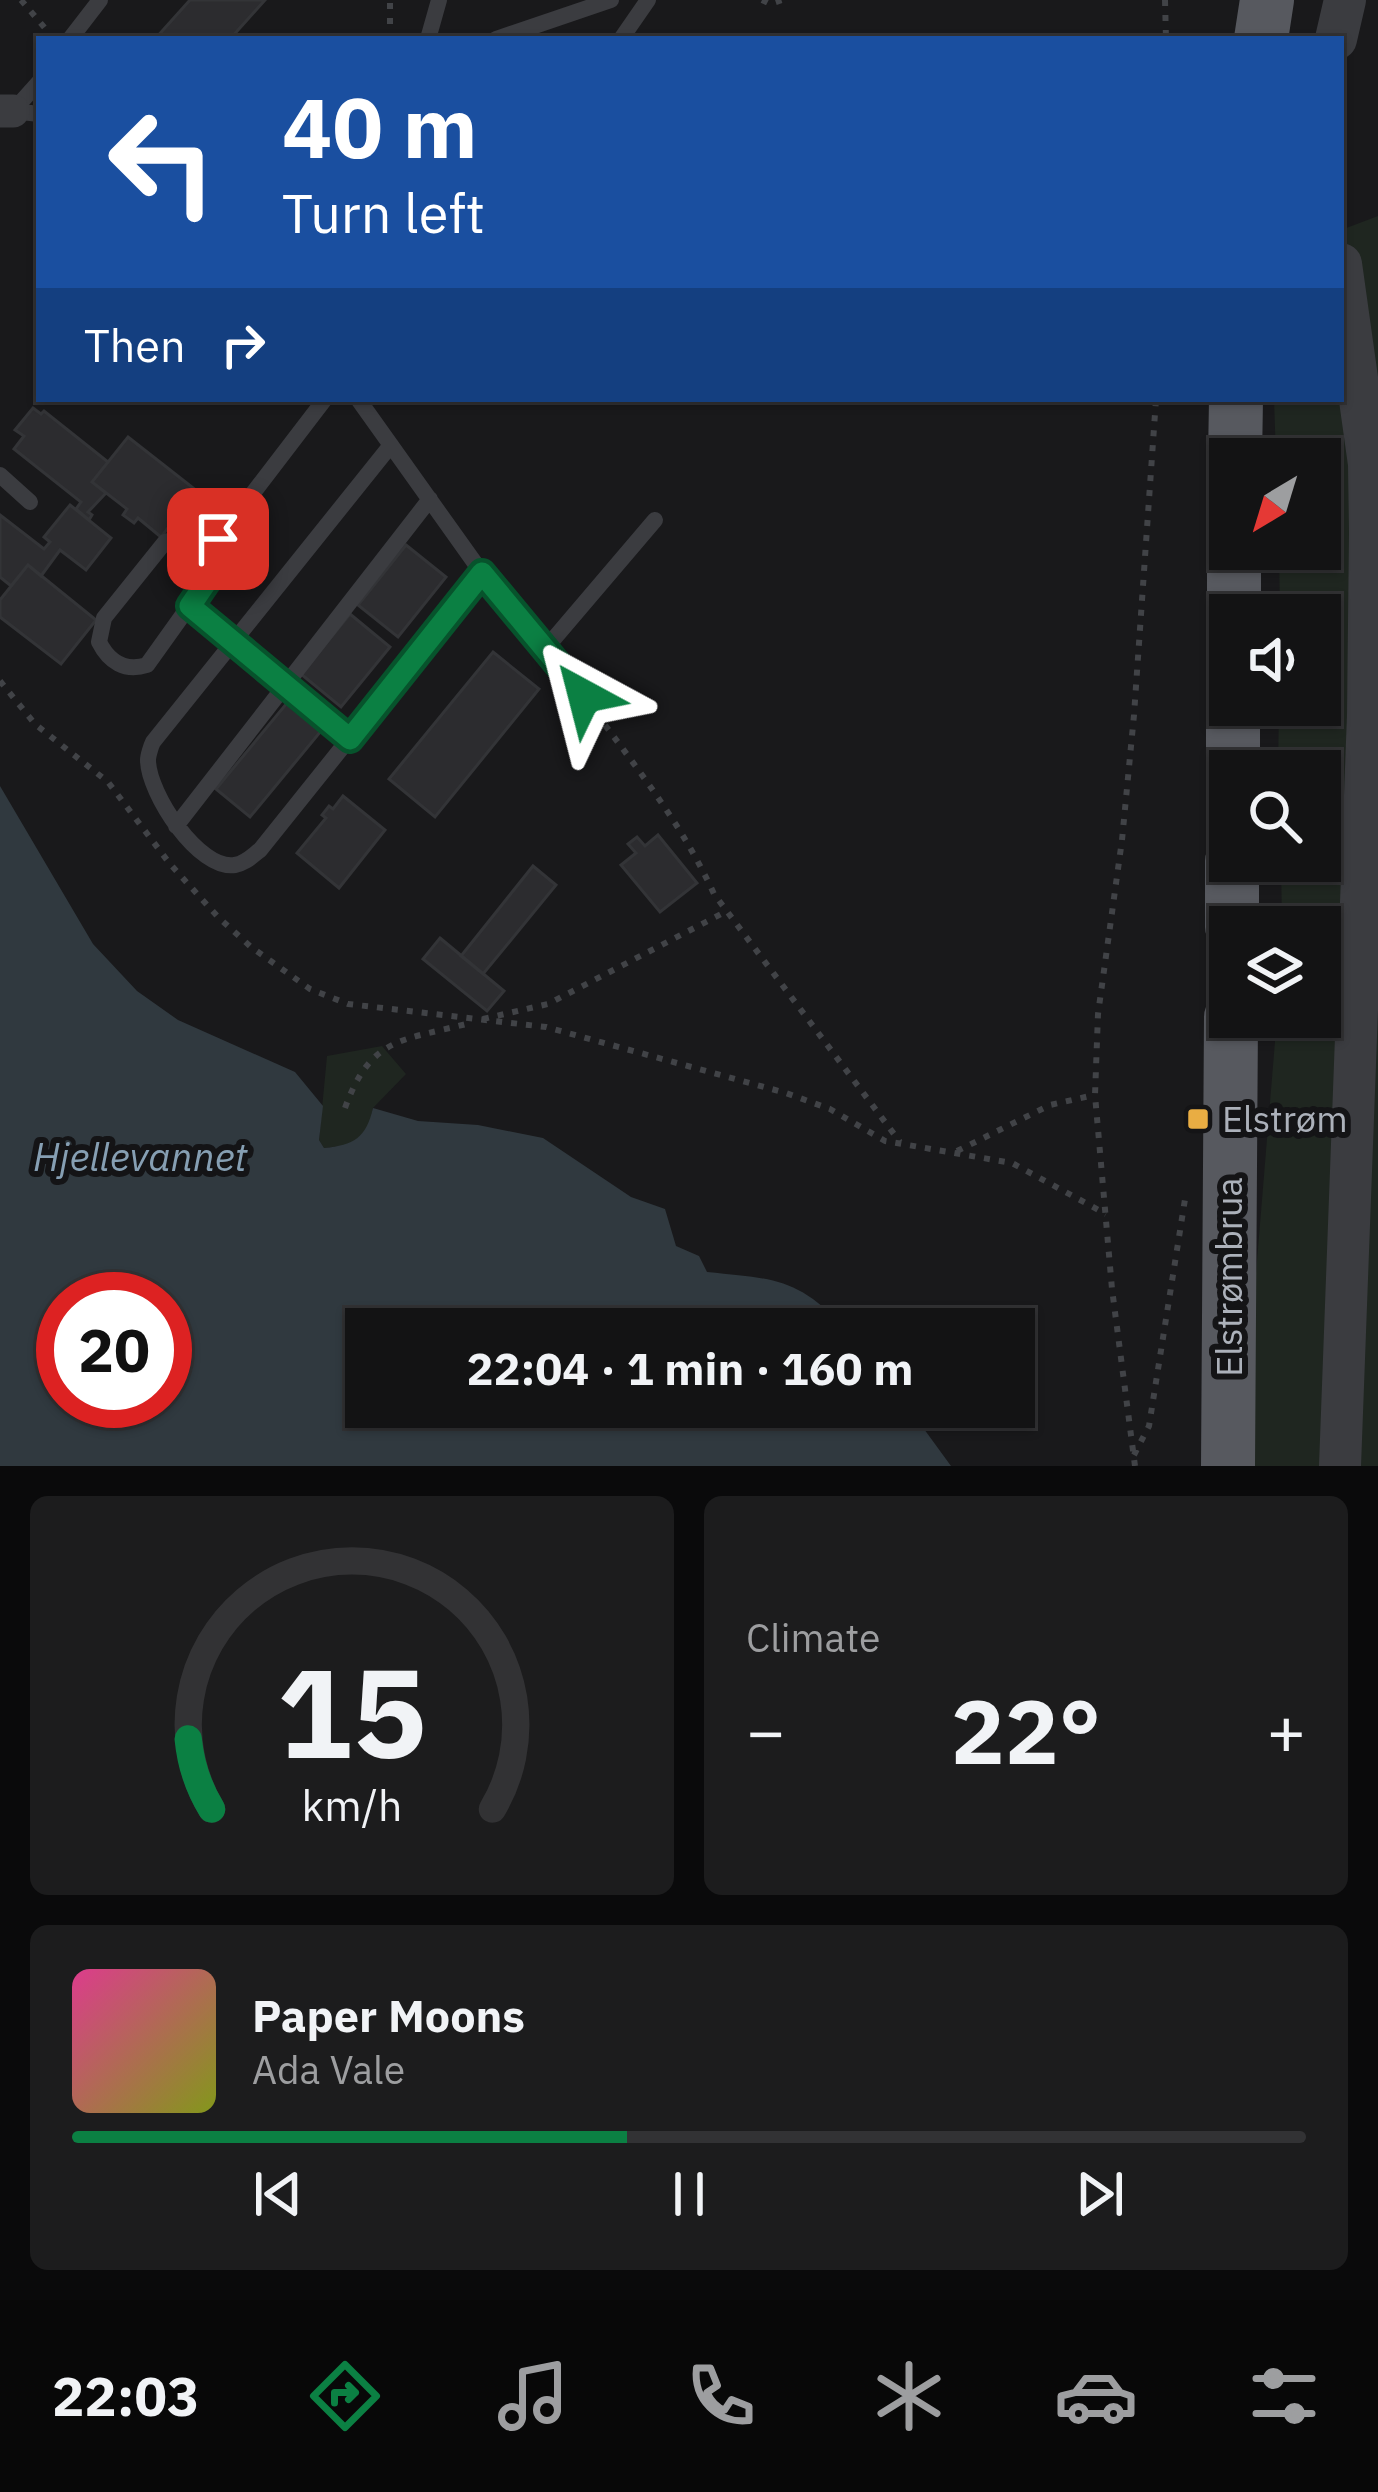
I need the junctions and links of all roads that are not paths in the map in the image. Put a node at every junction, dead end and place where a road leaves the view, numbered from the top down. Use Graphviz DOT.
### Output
graph roads {
  1 [pos="100,0"];
  2 [pos="439,0"];
  3 [pos="610,0"];
  4 [pos="649,0"];
  5 [pos="1267,0"];
  6 [pos="1345,0"];
  7 [pos="72,36"];
  8 [pos="429,36"];
  9 [pos="505,36"];
  10 [pos="623,36"];
  11 [pos="1261,36"];
  12 [pos="1337,36"];
  13 [pos="36,86"];
  14 [pos="17,112"];
  15 [pos="1344,285"];
  16 [pos="323,402"];
  17 [pos="360,402"];
  18 [pos="1236,402"];
  19 [pos="1235,438"];
  20 [pos="391,445"];
  21 [pos="0,476"];
  22 [pos="430,499"];
  23 [pos="30,502"];
  24 [pos="655,520"];
  25 [pos="218,539"];
  26 [pos="482,573"];
  27 [pos="190,606"];
  28 [pos="233,642"];
  29 [pos="546,648"];
  30 [pos="285,685"];
  31 [pos="584,696"];
  32 [pos="350,739"];
  33 [pos="176,826"];
  34 [pos="1231,1038"];
  35 [pos="1228,1466"];
  36 [pos="1340,1466"];
  1 -- 7 [label="lane"];
  2 -- 8 [label="lane"];
  3 -- 9 [label="lane"];
  4 -- 10 [label="lane"];
  5 -- 11 [label="main road"];
  6 -- 12 [label="street"];
  13 -- 14 [label="lane"];
  15 -- 36 [label="street"];
  16 -- 25 [label="lane"];
  17 -- 20 [label="lane"];
  18 -- 19 [label="main road"];
  20 -- 22 [label="lane"];
  20 -- 28 [label="lane"];
  21 -- 23 [label="lane"];
  22 -- 26 [label="lane"];
  22 -- 30 [label="lane"];
  24 -- 29 [label="lane"];
  25 -- 27 [label="lane"];
  25 -- 27 [label="lane"];
  26 -- 29 [label="lane"];
  26 -- 32 [label="lane"];
  27 -- 28 [label="lane"];
  28 -- 30 [label="lane"];
  28 -- 33 [label="lane"];
  29 -- 31 [label="lane"];
  30 -- 32 [label="lane"];
  30 -- 33 [label="lane"];
  32 -- 33 [label="lane"];
  34 -- 35 [label="main road, Elstrømbrua"];
}
